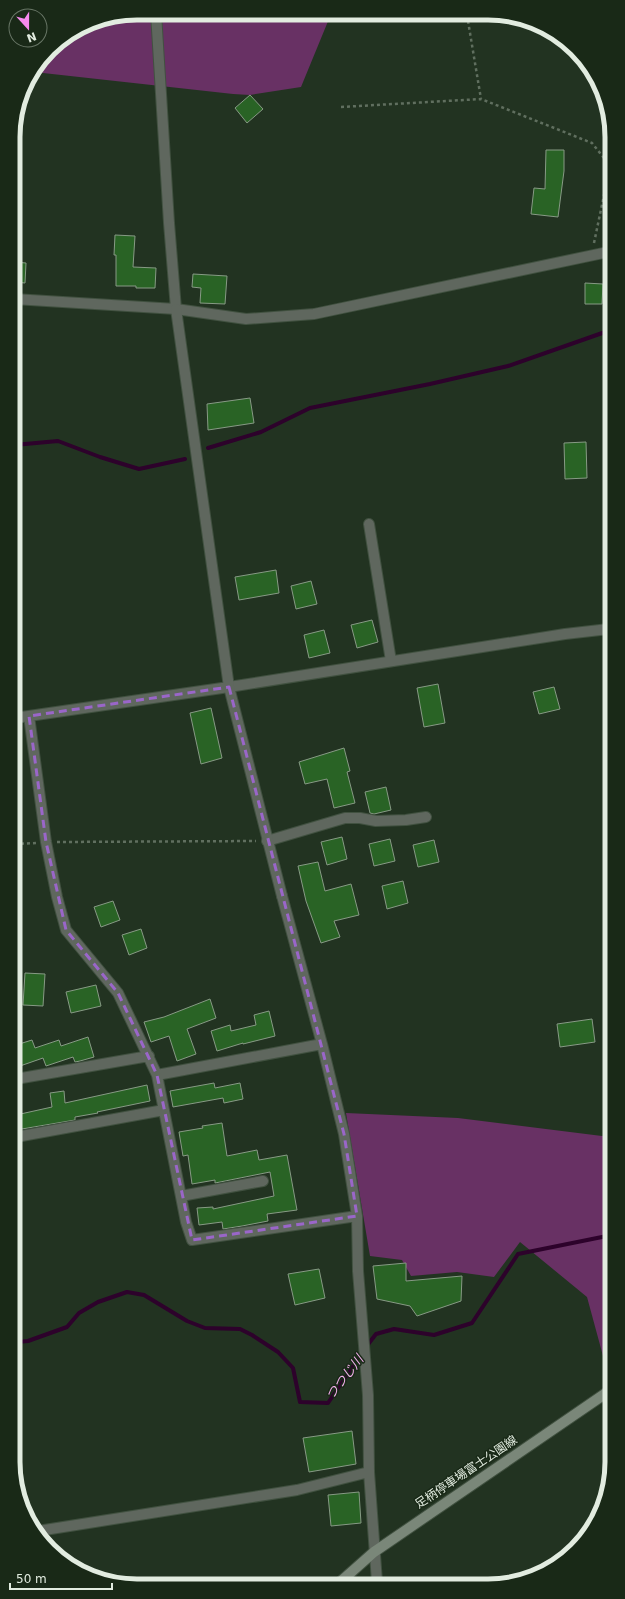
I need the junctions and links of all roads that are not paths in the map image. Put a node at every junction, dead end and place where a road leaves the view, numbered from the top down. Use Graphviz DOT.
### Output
graph roads {
  1 [pos="156,20"];
  2 [pos="605,253"];
  3 [pos="20,299"];
  4 [pos="176,309"];
  5 [pos="369,524"];
  6 [pos="605,629"];
  7 [pos="391,661"];
  8 [pos="230,687"];
  9 [pos="29,716"];
  10 [pos="20,717"];
  11 [pos="426,817"];
  12 [pos="267,840"];
  13 [pos="322,1044"];
  14 [pos="149,1056"];
  15 [pos="157,1075"];
  16 [pos="20,1078"];
  17 [pos="164,1110"];
  18 [pos="20,1136"];
  19 [pos="263,1182"];
  20 [pos="182,1196"];
  21 [pos="357,1216"];
  22 [pos="605,1394"];
  23 [pos="369,1472"];
  24 [pos="42,1530"];
  25 [pos="374,1552"];
  26 [pos="344,1579"];
  27 [pos="377,1579"];
  1 -- 4 [label="street"];
  2 -- 4 [label="street"];
  3 -- 4 [label="street"];
  4 -- 8 [label="street"];
  5 -- 7 [label="street"];
  6 -- 7 [label="street"];
  7 -- 8 [label="street"];
  8 -- 9 [label="street"];
  8 -- 12 [label="street"];
  9 -- 10 [label="street"];
  9 -- 14 [label="street"];
  11 -- 12 [label="street"];
  12 -- 13 [label="street"];
  13 -- 15 [label="street"];
  13 -- 21 [label="street"];
  14 -- 15 [label="street"];
  14 -- 16 [label="street"];
  15 -- 17 [label="street"];
  17 -- 18 [label="street"];
  17 -- 20 [label="street"];
  19 -- 20 [label="street"];
  20 -- 21 [label="street"];
  21 -- 23 [label="street"];
  22 -- 25 [label="main road, 足柄停車場富士公園線"];
  23 -- 24 [label="street"];
  23 -- 25 [label="street"];
  25 -- 26 [label="main road, 足柄停車場富士公園線"];
  25 -- 27 [label="street"];
}
